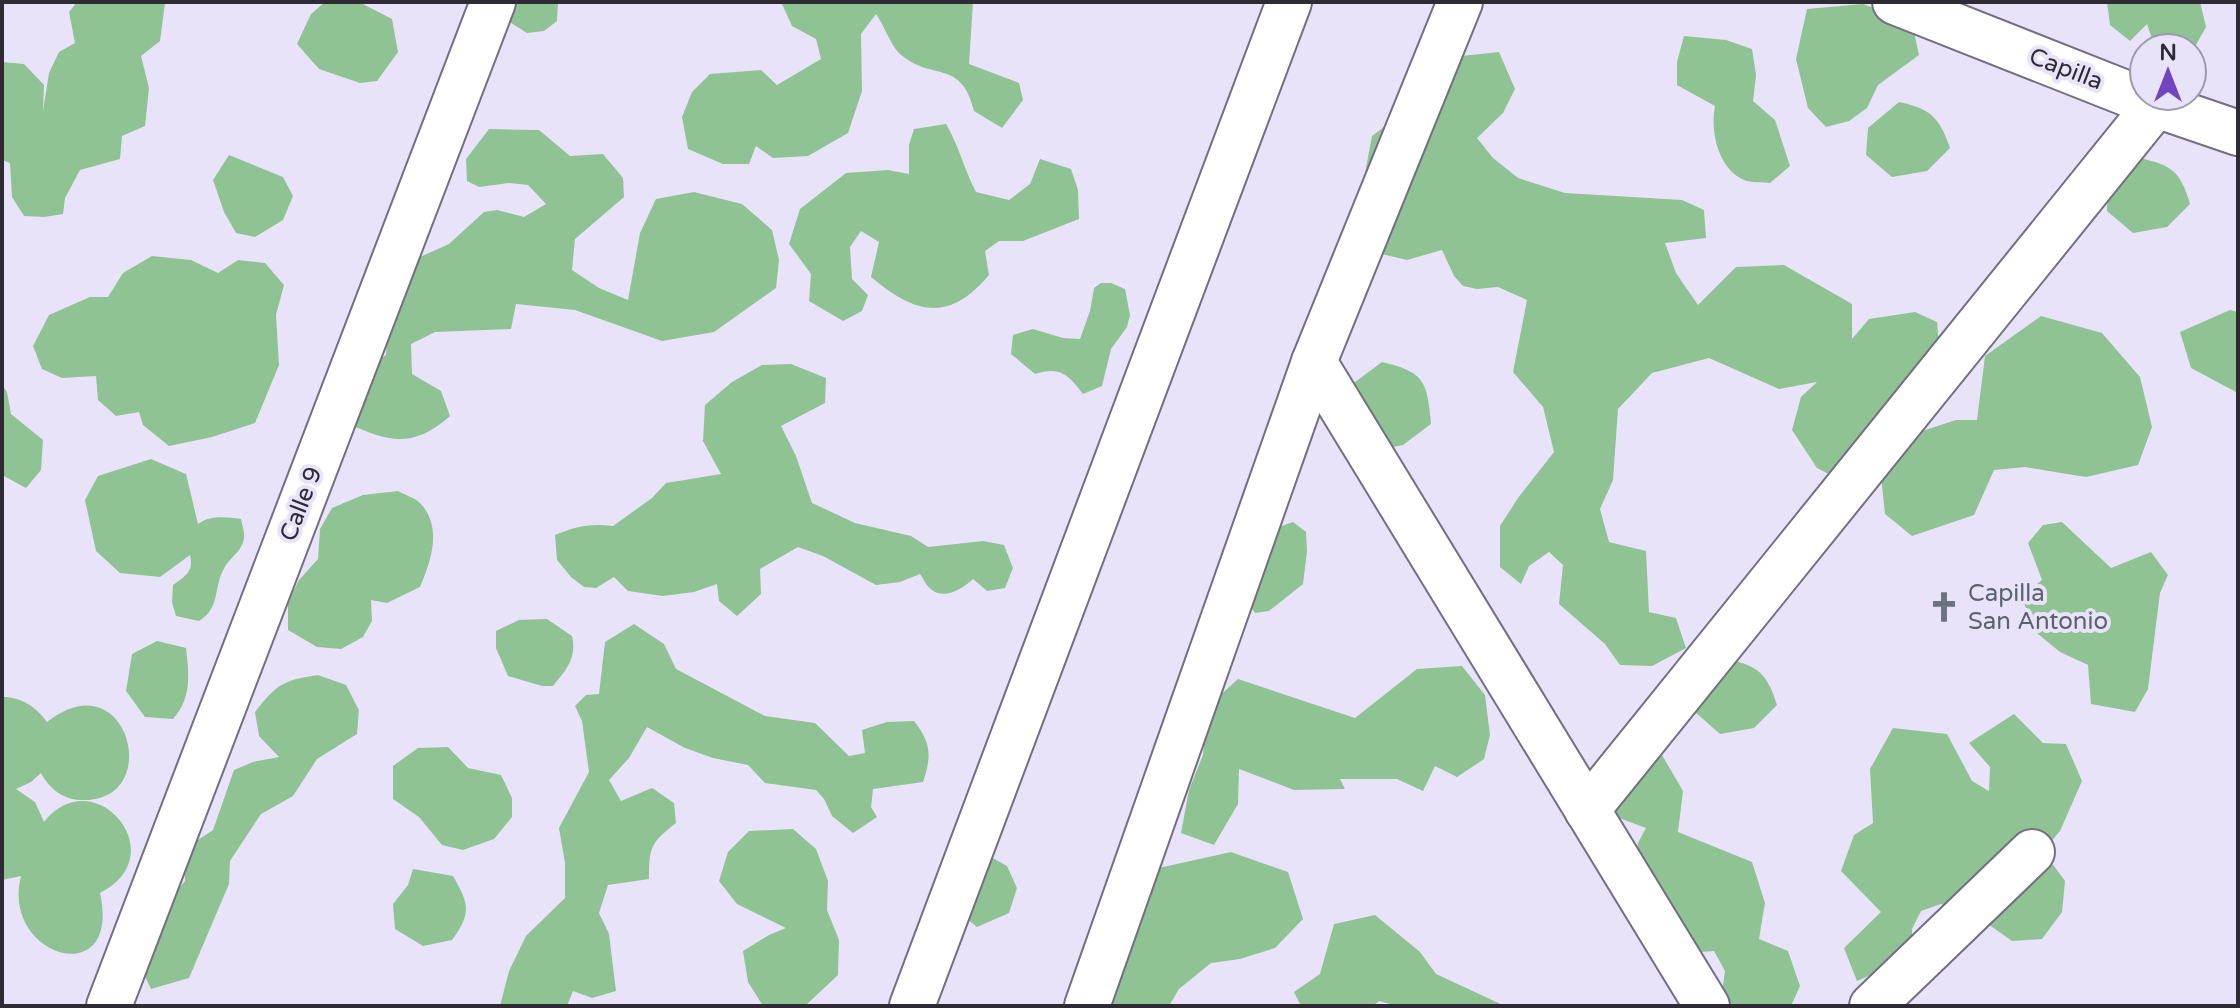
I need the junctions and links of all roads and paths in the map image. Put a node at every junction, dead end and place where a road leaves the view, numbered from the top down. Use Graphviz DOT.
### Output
graph roads {
  1 [pos="493,2"];
  2 [pos="1289,2"];
  3 [pos="1460,2"];
  4 [pos="1895,2"];
  5 [pos="2128,94"];
  6 [pos="2150,112"];
  7 [pos="2176,112"];
  8 [pos="2238,133"];
  9 [pos="1314,362"];
  10 [pos="1587,810"];
  11 [pos="2032,852"];
  12 [pos="109,1006"];
  13 [pos="912,1006"];
  14 [pos="1087,1006"];
  15 [pos="1707,1006"];
  16 [pos="1872,1006"];
  1 -- 12 [label="street, Calle 9"];
  2 -- 13 [label="street"];
  3 -- 9 [label="street"];
  4 -- 5 [label="street, Capilla"];
  6 -- 10 [label="street"];
  7 -- 8 [label="street, Capilla"];
  9 -- 10 [label="street"];
  9 -- 14 [label="street"];
  10 -- 15 [label="street"];
  11 -- 16 [label="street"];
}
